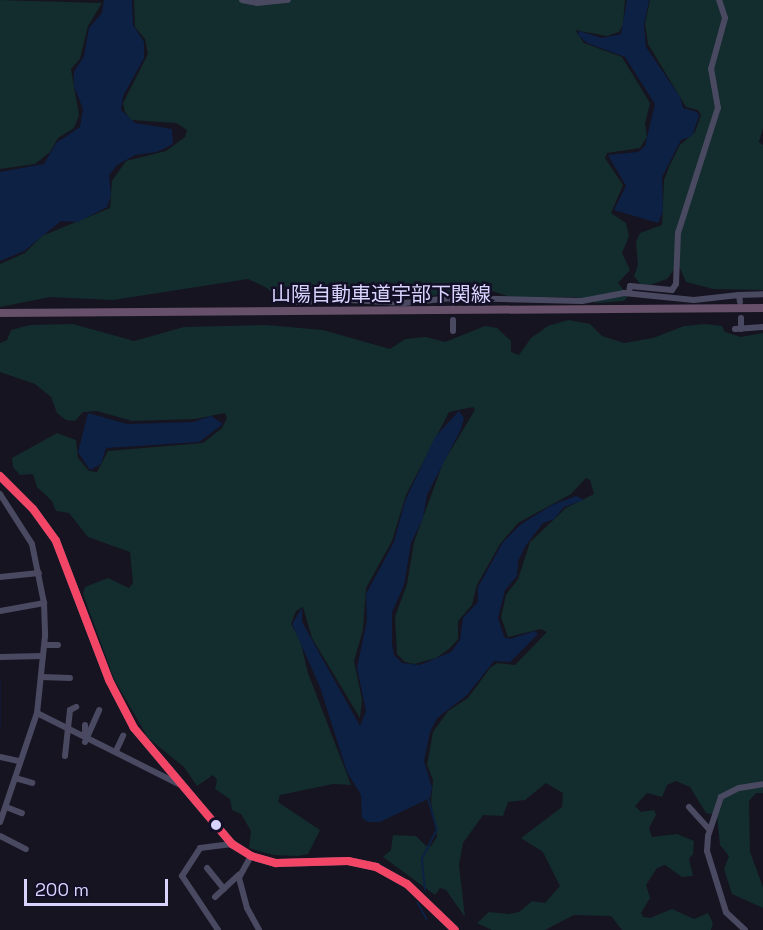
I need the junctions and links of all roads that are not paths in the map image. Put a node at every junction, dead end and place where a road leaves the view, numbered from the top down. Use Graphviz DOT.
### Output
graph roads {
  1 [pos="242,0"];
  2 [pos="288,0"];
  3 [pos="719,0"];
  4 [pos="629,293"];
  5 [pos="763,294"];
  6 [pos="295,302"];
  7 [pos="763,308"];
  8 [pos="0,313"];
  9 [pos="741,318"];
  10 [pos="453,320"];
  11 [pos="763,327"];
  12 [pos="453,331"];
  13 [pos="0,476"];
  14 [pos="0,494"];
  15 [pos="39,573"];
  16 [pos="0,577"];
  17 [pos="44,603"];
  18 [pos="0,611"];
  19 [pos="45,645"];
  20 [pos="58,645"];
  21 [pos="43,656"];
  22 [pos="0,657"];
  23 [pos="41,677"];
  24 [pos="70,678"];
  25 [pos="76,707"];
  26 [pos="99,710"];
  27 [pos="37,713"];
  28 [pos="85,725"];
  29 [pos="68,729"];
  30 [pos="123,736"];
  31 [pos="86,738"];
  32 [pos="116,752"];
  33 [pos="65,756"];
  34 [pos="0,757"];
  35 [pos="19,761"];
  36 [pos="15,778"];
  37 [pos="32,783"];
  38 [pos="763,784"];
  39 [pos="187,787"];
  40 [pos="6,807"];
  41 [pos="689,807"];
  42 [pos="22,813"];
  43 [pos="0,822"];
  44 [pos="709,829"];
  45 [pos="0,836"];
  46 [pos="232,844"];
  47 [pos="26,849"];
  48 [pos="251,856"];
  49 [pos="207,868"];
  50 [pos="239,875"];
  51 [pos="224,889"];
  52 [pos="215,897"];
  53 [pos="743,929"];
  54 [pos="218,930"];
  55 [pos="259,930"];
  56 [pos="455,930"];
  1 -- 2 [label="street"];
  3 -- 4 [label="street"];
  4 -- 5 [label="street"];
  4 -- 6 [label="street"];
  7 -- 8 [label="highway, 山陽自動車道宇部下関線"];
  9 -- 11 [label="street"];
  10 -- 12 [label="street"];
  13 -- 39 [label="highway"];
  14 -- 15 [label="street"];
  15 -- 16 [label="street"];
  15 -- 17 [label="street"];
  17 -- 18 [label="street"];
  17 -- 19 [label="street"];
  19 -- 20 [label="street"];
  19 -- 21 [label="street"];
  21 -- 22 [label="street"];
  21 -- 23 [label="street"];
  23 -- 24 [label="street"];
  23 -- 27 [label="street"];
  25 -- 29 [label="street"];
  26 -- 31 [label="street"];
  27 -- 29 [label="street"];
  27 -- 35 [label="street"];
  28 -- 31 [label="street"];
  29 -- 31 [label="street"];
  29 -- 33 [label="street"];
  30 -- 32 [label="street"];
  31 -- 32 [label="street"];
  32 -- 39 [label="street"];
  34 -- 35 [label="street"];
  35 -- 36 [label="street"];
  36 -- 37 [label="street"];
  36 -- 40 [label="street"];
  38 -- 44 [label="street"];
  39 -- 46 [label="highway"];
  40 -- 42 [label="street"];
  40 -- 43 [label="street"];
  41 -- 44 [label="street"];
  44 -- 53 [label="street"];
  45 -- 47 [label="street"];
  46 -- 48 [label="highway"];
  46 -- 54 [label="street"];
  48 -- 50 [label="street"];
  48 -- 56 [label="highway"];
  49 -- 51 [label="street"];
  50 -- 51 [label="street"];
  50 -- 55 [label="street"];
  51 -- 52 [label="street"];
}
